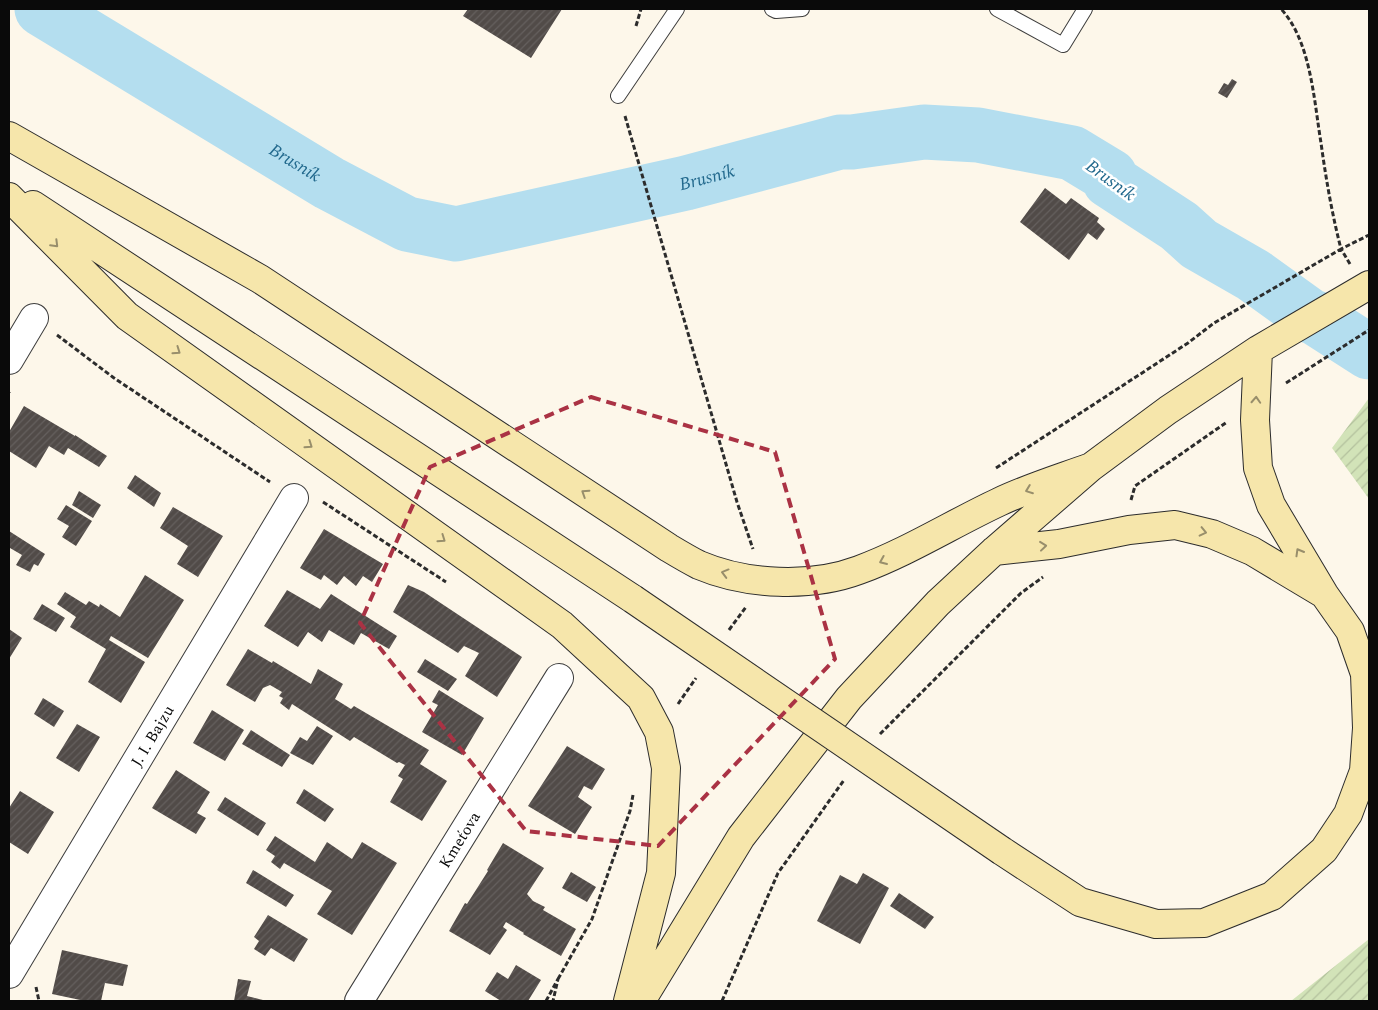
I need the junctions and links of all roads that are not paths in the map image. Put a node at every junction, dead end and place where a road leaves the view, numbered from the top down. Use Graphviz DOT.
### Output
graph roads {
  1 [pos="677,9"];
  2 [pos="772,9"];
  3 [pos="802,9"];
  4 [pos="998,9"];
  5 [pos="1085,9"];
  6 [pos="618,96"];
  7 [pos="9,136"];
  8 [pos="9,189"];
  9 [pos="9,197"];
  10 [pos="1366,287"];
  11 [pos="34,318"];
  12 [pos="1263,347"];
  13 [pos="9,360"];
  14 [pos="1091,467"];
  15 [pos="294,498"];
  16 [pos="994,551"];
  17 [pos="1324,594"];
  18 [pos="559,678"];
  19 [pos="9,974"];
  20 [pos="359,1001"];
  21 [pos="628,1001"];
  22 [pos="641,1001"];
  1 -- 6 [label="lane"];
  2 -- 3 [label="lane"];
  4 -- 5 [label="lane"];
  14 -- 7 [label="main road, one-way"];
  8 -- 17 [label="main road, bridge"];
  9 -- 21 [label="main road, one-way"];
  10 -- 12 [label="main road"];
  11 -- 13 [label="street"];
  12 -- 14 [label="main road"];
  17 -- 12 [label="main road, one-way"];
  14 -- 16 [label="main road"];
  15 -- 19 [label="street, J. I. Bajzu"];
  16 -- 17 [label="main road, one-way"];
  16 -- 22 [label="main road"];
  18 -- 20 [label="street, Kmeťova"];
}
